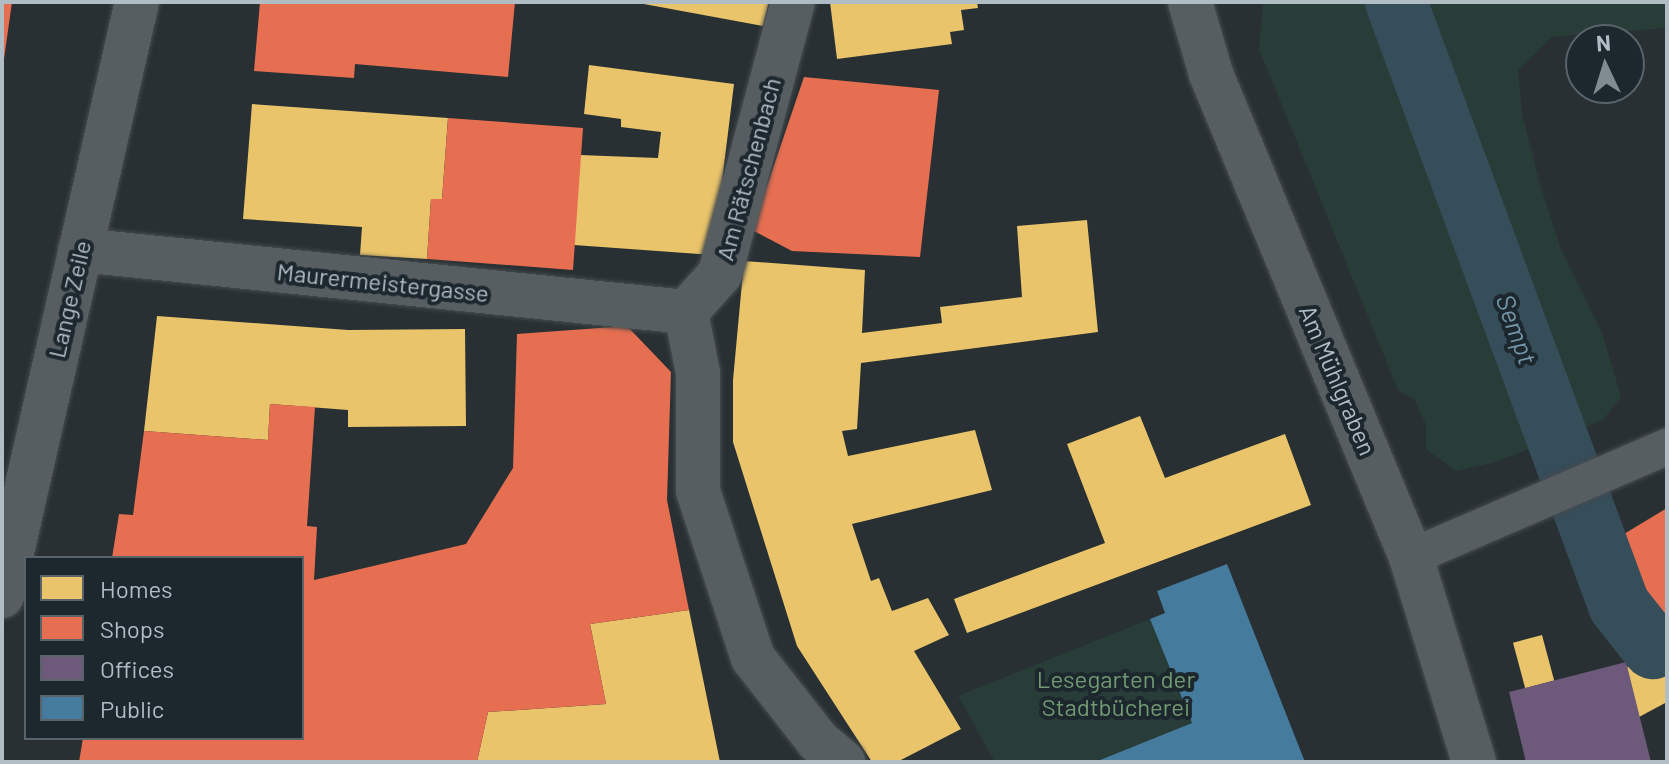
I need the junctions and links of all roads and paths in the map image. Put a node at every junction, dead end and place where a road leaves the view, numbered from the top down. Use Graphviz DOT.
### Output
graph roads {
  1 [pos="137,2"];
  2 [pos="793,2"];
  3 [pos="1190,2"];
  4 [pos="80,250"];
  5 [pos="686,312"];
  6 [pos="1667,447"];
  7 [pos="1411,557"];
  8 [pos="2,596"];
  9 [pos="843,762"];
  10 [pos="1474,762"];
  1 -- 4 [label="street, Lange Zeile"];
  2 -- 5 [label="street, Am Rätschenbach"];
  3 -- 7 [label="street, Am Mühlgraben"];
  4 -- 5 [label="street, Maurermeistergasse"];
  4 -- 8 [label="street, Lange Zeile"];
  5 -- 9 [label="street"];
  6 -- 7 [label="lane"];
  7 -- 10 [label="street, Am Mühlgraben"];
}
